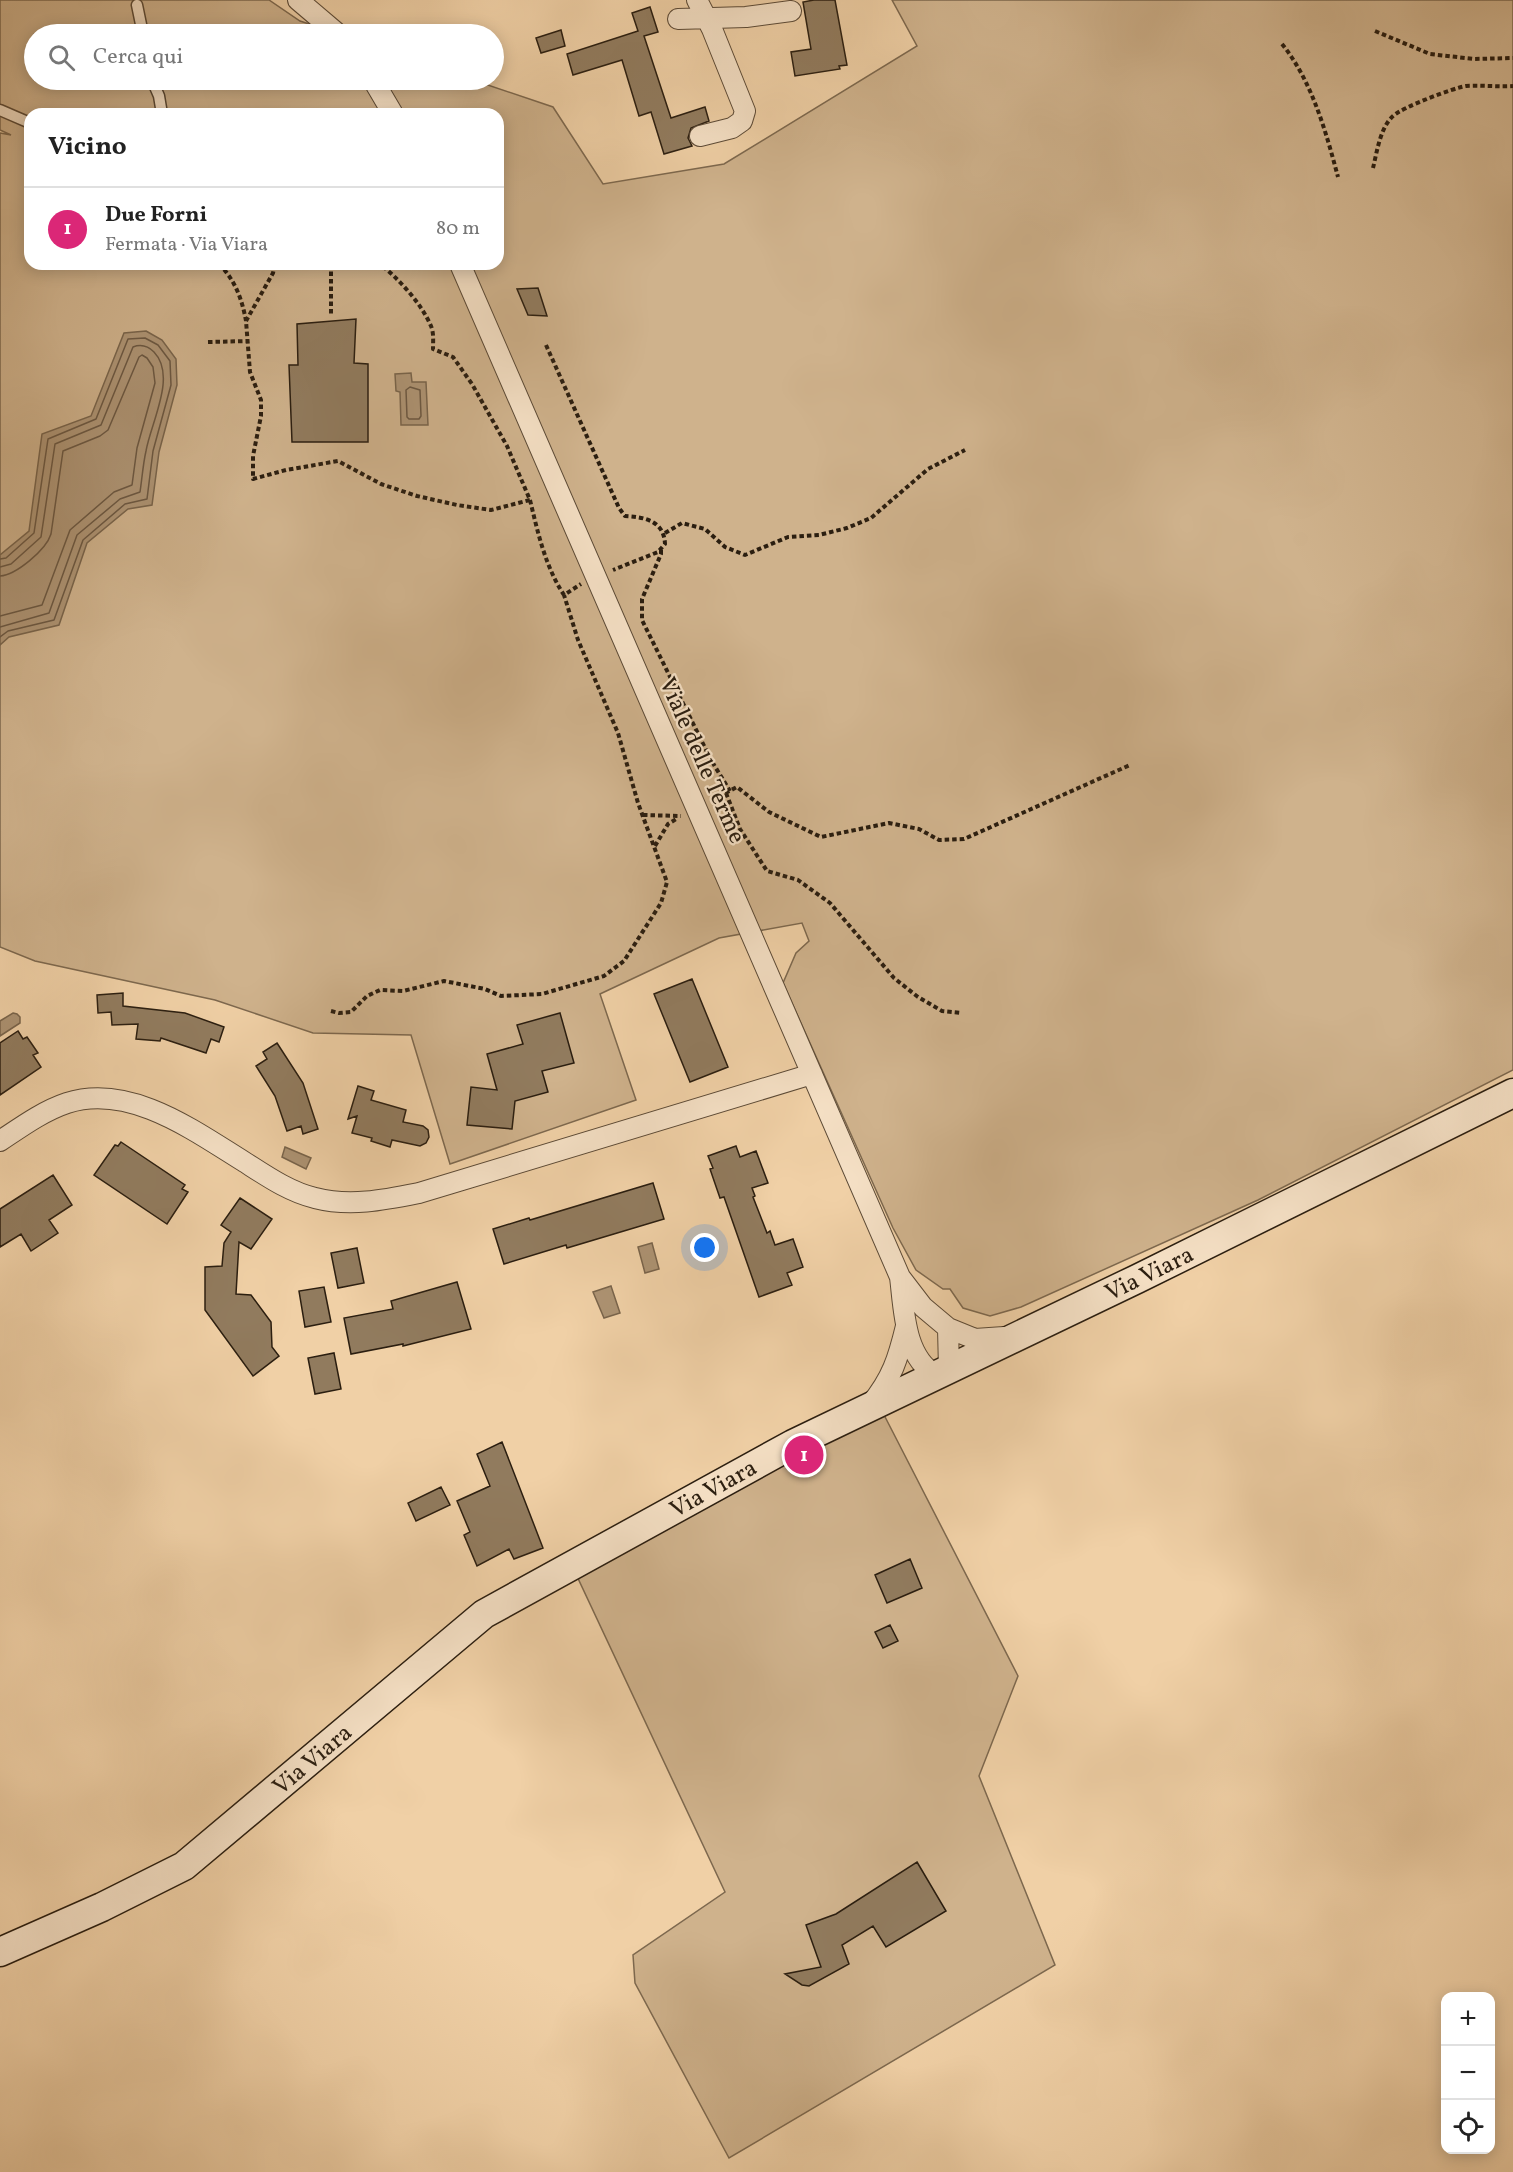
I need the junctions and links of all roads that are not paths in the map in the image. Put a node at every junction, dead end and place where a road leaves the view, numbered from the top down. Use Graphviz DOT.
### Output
graph roads {
  1 [pos="298,0"];
  2 [pos="697,0"];
  3 [pos="137,5"];
  4 [pos="791,11"];
  5 [pos="706,17"];
  6 [pos="678,19"];
  7 [pos="141,24"];
  8 [pos="326,24"];
  9 [pos="156,90"];
  10 [pos="379,90"];
  11 [pos="161,108"];
  12 [pos="389,108"];
  13 [pos="0,110"];
  14 [pos="24,120"];
  15 [pos="700,136"];
  16 [pos="463,270"];
  17 [pos="812,1074"];
  18 [pos="1513,1093"];
  19 [pos="0,1141"];
  20 [pos="900,1277"];
  21 [pos="906,1326"];
  22 [pos="948,1328"];
  23 [pos="1017,1336"];
  24 [pos="943,1372"];
  25 [pos="868,1408"];
  26 [pos="0,1952"];
  1 -- 8 [label="street"];
  2 -- 5 [label="street"];
  3 -- 7 [label="lane"];
  4 -- 5 [label="street"];
  5 -- 6 [label="street"];
  5 -- 15 [label="street"];
  9 -- 11 [label="lane"];
  10 -- 12 [label="street"];
  13 -- 14 [label="lane"];
  16 -- 17 [label="street, Viale delle Terme"];
  17 -- 19 [label="street"];
  17 -- 20 [label="street, Viale delle Terme"];
  18 -- 23 [label="main road, Via Viara"];
  20 -- 21 [label="street, Viale delle Terme"];
  20 -- 22 [label="street, Viale delle Terme"];
  21 -- 24 [label="street, Viale delle Terme"];
  21 -- 25 [label="street, Viale delle Terme"];
  22 -- 23 [label="street, Viale delle Terme"];
  22 -- 24 [label="street"];
  23 -- 24 [label="main road, Via Viara"];
  24 -- 25 [label="main road, Via Viara"];
  25 -- 26 [label="main road, Via Viara"];
}
